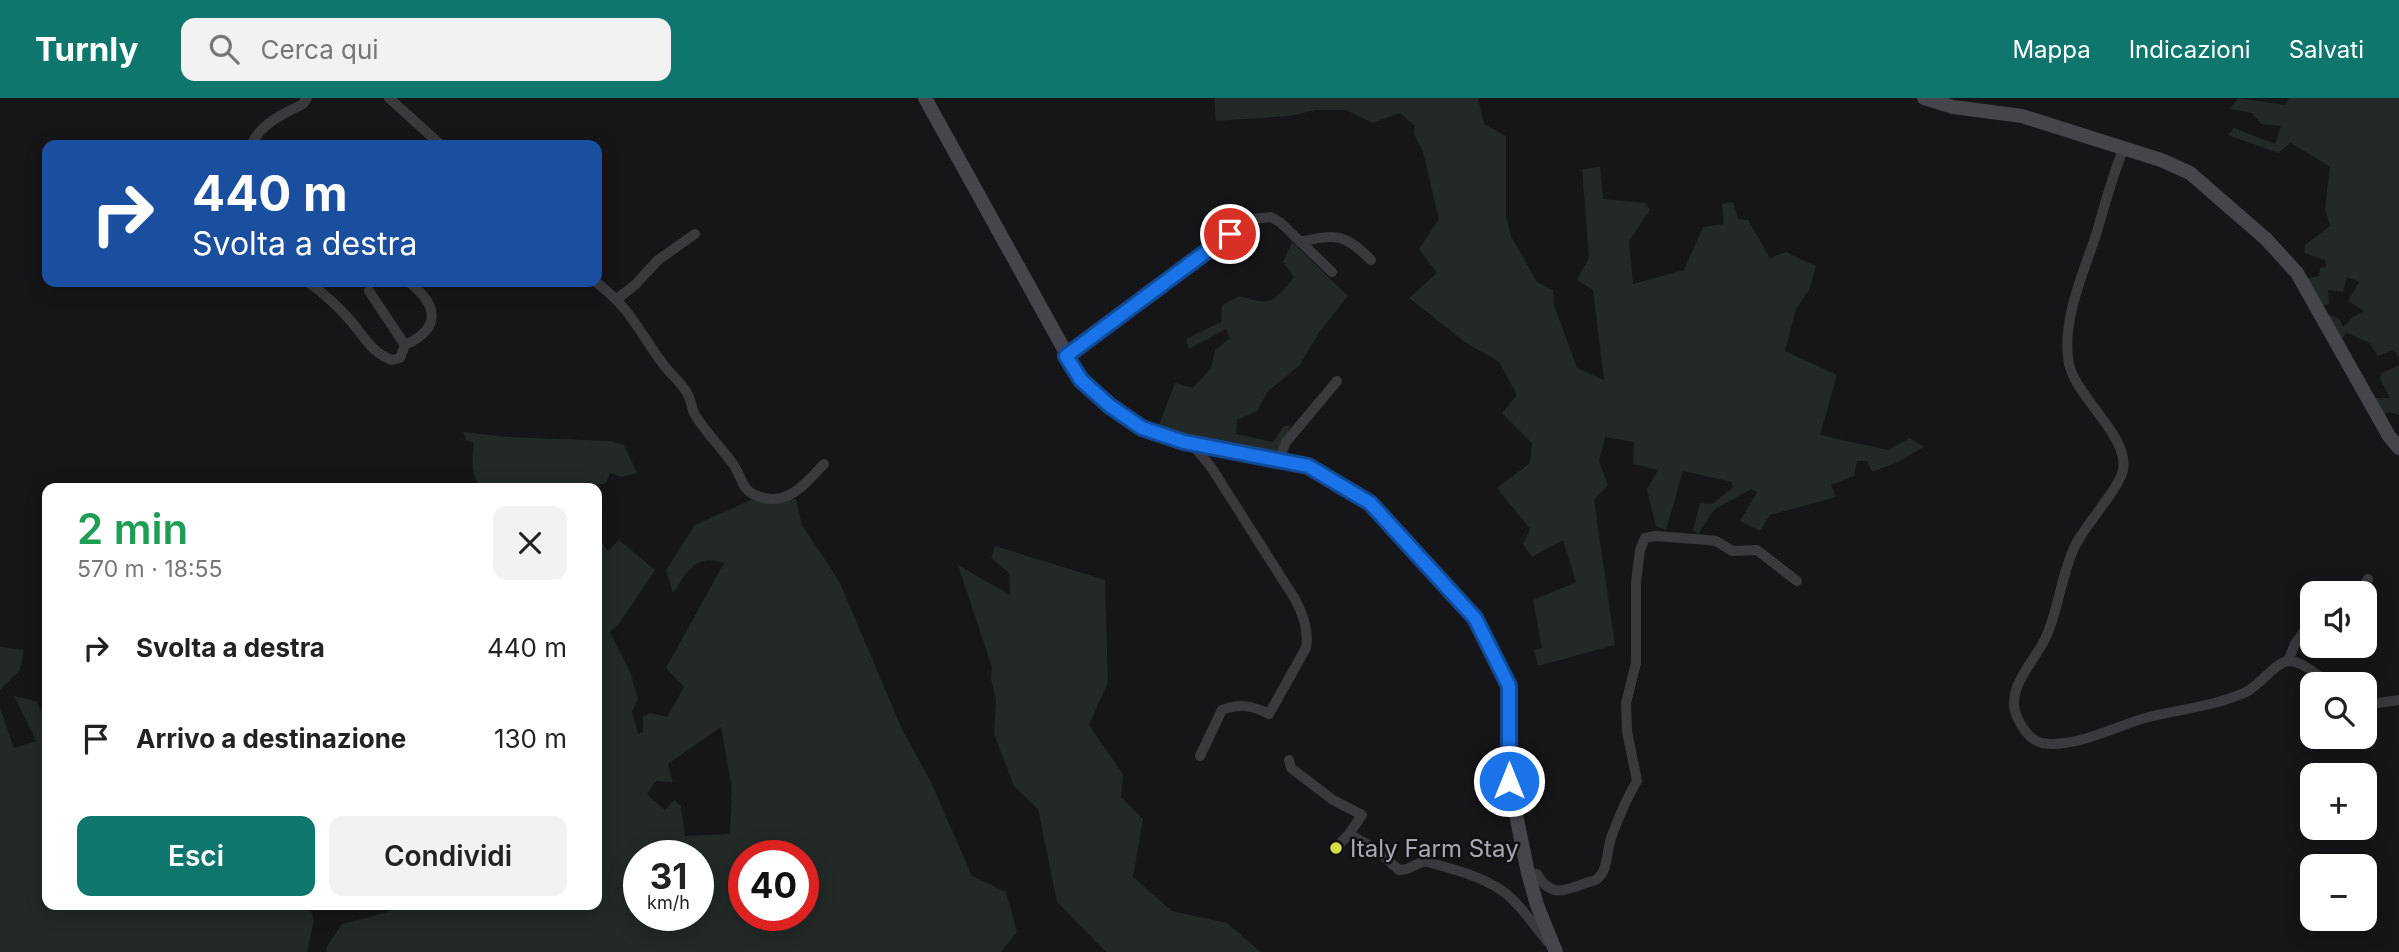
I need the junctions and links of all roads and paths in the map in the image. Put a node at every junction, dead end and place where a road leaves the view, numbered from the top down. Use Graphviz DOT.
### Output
graph roads {
  1 [pos="307,98"];
  2 [pos="388,98"];
  3 [pos="925,98"];
  4 [pos="1924,98"];
  5 [pos="254,140"];
  6 [pos="435,140"];
  7 [pos="2123,150"];
  8 [pos="695,234"];
  9 [pos="1300,242"];
  10 [pos="1371,260"];
  11 [pos="1332,272"];
  12 [pos="315,287"];
  13 [pos="414,287"];
  14 [pos="602,287"];
  15 [pos="369,291"];
  16 [pos="617,299"];
  17 [pos="405,345"];
  18 [pos="1066,356"];
  19 [pos="1337,381"];
  20 [pos="1192,444"];
  21 [pos="2399,448"];
  22 [pos="1279,460"];
  23 [pos="824,464"];
  24 [pos="1797,581"];
  25 [pos="2300,637"];
  26 [pos="2288,661"];
  27 [pos="2312,672"];
  28 [pos="2399,700"];
  29 [pos="2377,703"];
  30 [pos="1200,756"];
  31 [pos="1289,760"];
  32 [pos="1349,834"];
  33 [pos="1336,848"];
  34 [pos="1528,873"];
  35 [pos="1555,950"];
  1 -- 5 [label="street"];
  2 -- 6 [label="street"];
  3 -- 18 [label="street"];
  4 -- 7 [label="street"];
  7 -- 21 [label="street"];
  7 -- 26 [label="street"];
  8 -- 16 [label="street"];
  9 -- 10 [label="street"];
  9 -- 11 [label="street"];
  9 -- 18 [label="street"];
  12 -- 17 [label="street"];
  13 -- 17 [label="street"];
  14 -- 16 [label="street"];
  15 -- 17 [label="street"];
  16 -- 23 [label="street"];
  18 -- 20 [label="street"];
  19 -- 22 [label="street"];
  20 -- 22 [label="street"];
  20 -- 30 [label="street"];
  22 -- 34 [label="street"];
  24 -- 34 [label="street"];
  25 -- 26 [label="street"];
  26 -- 27 [label="street"];
  28 -- 29 [label="street"];
  31 -- 32 [label="street"];
  32 -- 33 [label="street"];
  32 -- 35 [label="street"];
  34 -- 35 [label="street"];
}
